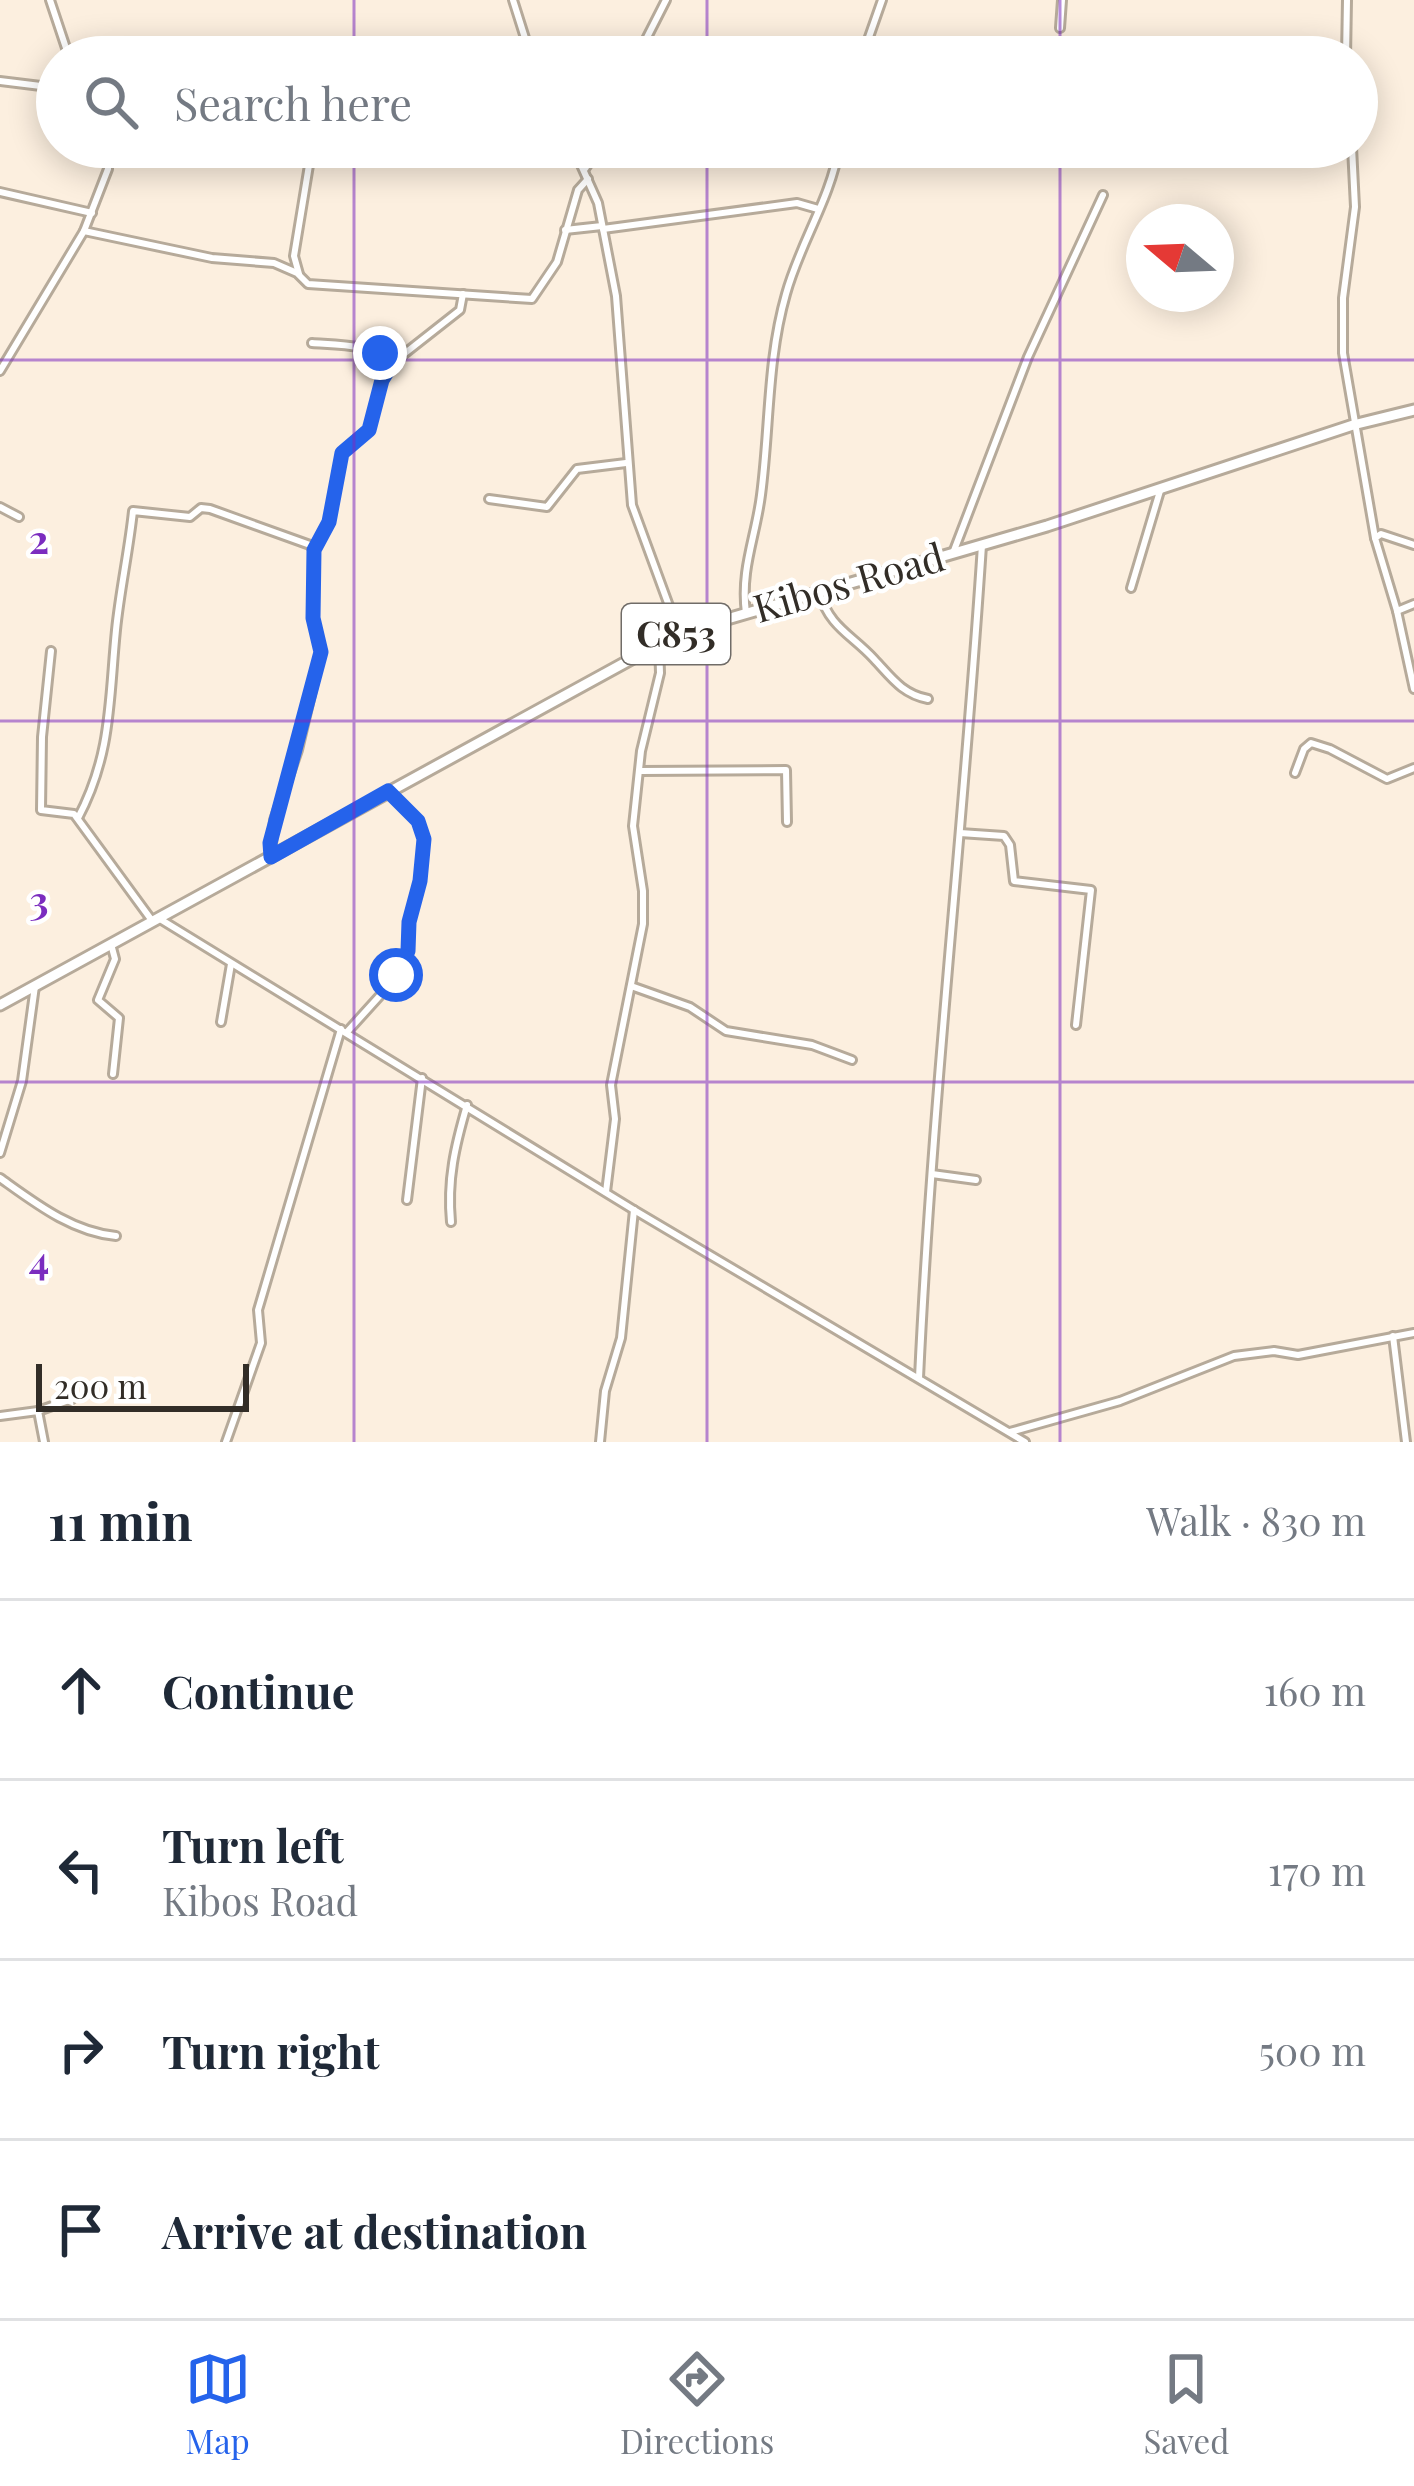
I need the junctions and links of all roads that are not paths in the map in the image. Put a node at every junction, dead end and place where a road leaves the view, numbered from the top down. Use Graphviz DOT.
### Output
graph roads {
  1 [pos="50,0"];
  2 [pos="513,0"];
  3 [pos="666,0"];
  4 [pos="882,0"];
  5 [pos="1062,0"];
  6 [pos="1347,0"];
  7 [pos="1060,28"];
  8 [pos="62,36"];
  9 [pos="524,36"];
  10 [pos="648,36"];
  11 [pos="869,36"];
  12 [pos="1346,36"];
  13 [pos="0,81"];
  14 [pos="36,85"];
  15 [pos="108,168"];
  16 [pos="309,168"];
  17 [pos="834,168"];
  18 [pos="1353,168"];
  19 [pos="584,170"];
  20 [pos="588,179"];
  21 [pos="0,193"];
  22 [pos="1103,195"];
  23 [pos="818,209"];
  24 [pos="92,213"];
  25 [pos="603,228"];
  26 [pos="566,230"];
  27 [pos="84,231"];
  28 [pos="300,278"];
  29 [pos="463,294"];
  30 [pos="312,344"];
  31 [pos="393,362"];
  32 [pos="0,371"];
  33 [pos="1414,410"];
  34 [pos="1353,424"];
  35 [pos="626,463"];
  36 [pos="1160,490"];
  37 [pos="489,499"];
  38 [pos="0,506"];
  39 [pos="19,518"];
  40 [pos="1375,538"];
  41 [pos="982,545"];
  42 [pos="1414,545"];
  43 [pos="314,550"];
  44 [pos="953,553"];
  45 [pos="1131,588"];
  46 [pos="819,592"];
  47 [pos="1414,604"];
  48 [pos="1397,611"];
  49 [pos="746,613"];
  50 [pos="679,633"];
  51 [pos="659,643"];
  52 [pos="51,651"];
  53 [pos="1414,689"];
  54 [pos="928,699"];
  55 [pos="1414,768"];
  56 [pos="640,771"];
  57 [pos="1295,773"];
  58 [pos="388,791"];
  59 [pos="78,818"];
  60 [pos="787,822"];
  61 [pos="960,833"];
  62 [pos="271,857"];
  63 [pos="156,921"];
  64 [pos="112,944"];
  65 [pos="232,964"];
  66 [pos="34,986"];
  67 [pos="631,986"];
  68 [pos="0,1005"];
  69 [pos="221,1022"];
  70 [pos="1076,1024"];
  71 [pos="344,1031"];
  72 [pos="852,1060"];
  73 [pos="113,1074"];
  74 [pos="422,1078"];
  75 [pos="467,1106"];
  76 [pos="0,1153"];
  77 [pos="932,1174"];
  78 [pos="0,1178"];
  79 [pos="976,1180"];
  80 [pos="606,1192"];
  81 [pos="407,1200"];
  82 [pos="634,1210"];
  83 [pos="451,1222"];
  84 [pos="116,1236"];
  85 [pos="1414,1333"];
  86 [pos="1393,1336"];
  87 [pos="919,1378"];
  88 [pos="72,1399"];
  89 [pos="38,1411"];
  90 [pos="0,1416"];
  91 [pos="1010,1432"];
  92 [pos="44,1442"];
  93 [pos="226,1442"];
  94 [pos="600,1442"];
  95 [pos="1025,1442"];
  96 [pos="1406,1442"];
  1 -- 8 [label="street"];
  2 -- 9 [label="street"];
  3 -- 10 [label="street"];
  4 -- 11 [label="street"];
  5 -- 7 [label="street"];
  6 -- 12 [label="street"];
  13 -- 14 [label="street"];
  15 -- 24 [label="street"];
  16 -- 28 [label="street"];
  17 -- 23 [label="street"];
  18 -- 34 [label="street"];
  19 -- 20 [label="street"];
  20 -- 25 [label="street"];
  20 -- 26 [label="street"];
  21 -- 24 [label="street"];
  22 -- 44 [label="street"];
  23 -- 25 [label="street"];
  23 -- 49 [label="street"];
  24 -- 27 [label="street"];
  25 -- 26 [label="street"];
  25 -- 35 [label="street"];
  26 -- 29 [label="street"];
  27 -- 28 [label="street"];
  27 -- 32 [label="street"];
  28 -- 29 [label="street"];
  29 -- 31 [label="street"];
  30 -- 31 [label="street"];
  31 -- 43 [label="street"];
  33 -- 34 [label="main road, Kibos Road / C853"];
  34 -- 36 [label="main road, Kibos Road / C853"];
  34 -- 40 [label="street"];
  35 -- 37 [label="street"];
  35 -- 50 [label="street"];
  36 -- 41 [label="main road, Kibos Road / C853"];
  36 -- 45 [label="street"];
  38 -- 39 [label="street"];
  40 -- 42 [label="street"];
  40 -- 48 [label="street"];
  41 -- 44 [label="main road, Kibos Road / C853"];
  41 -- 61 [label="street"];
  43 -- 59 [label="street"];
  43 -- 62 [label="street"];
  44 -- 46 [label="main road, Kibos Road / C853"];
  46 -- 49 [label="main road, Kibos Road / C853"];
  46 -- 54 [label="street"];
  47 -- 48 [label="street"];
  48 -- 53 [label="street"];
  49 -- 50 [label="main road, Kibos Road / C853"];
  50 -- 51 [label="main road, Kibos Road / C853"];
  51 -- 56 [label="street"];
  51 -- 58 [label="main road, Kibos Road / C853"];
  52 -- 59 [label="street"];
  55 -- 57 [label="street"];
  56 -- 60 [label="street"];
  56 -- 67 [label="street"];
  58 -- 62 [label="main road, Kibos Road / C853"];
  58 -- 71 [label="street"];
  59 -- 63 [label="street"];
  61 -- 70 [label="street"];
  61 -- 77 [label="street"];
  62 -- 63 [label="main road, Kibos Road / C853"];
  63 -- 64 [label="main road, Kibos Road / C853"];
  63 -- 65 [label="street"];
  64 -- 66 [label="main road, Kibos Road / C853"];
  64 -- 73 [label="street"];
  65 -- 69 [label="street"];
  65 -- 71 [label="street"];
  66 -- 68 [label="main road, Kibos Road / C853"];
  66 -- 76 [label="street"];
  67 -- 72 [label="street"];
  67 -- 80 [label="street"];
  71 -- 74 [label="street"];
  71 -- 93 [label="street"];
  74 -- 75 [label="street"];
  74 -- 81 [label="street"];
  75 -- 80 [label="street"];
  75 -- 83 [label="street"];
  77 -- 79 [label="street"];
  77 -- 87 [label="street"];
  78 -- 84 [label="street"];
  80 -- 82 [label="street"];
  82 -- 87 [label="street"];
  82 -- 94 [label="street"];
  85 -- 86 [label="street"];
  86 -- 91 [label="street"];
  86 -- 96 [label="street"];
  87 -- 91 [label="street"];
  88 -- 89 [label="street"];
  89 -- 90 [label="street"];
  89 -- 92 [label="street"];
  91 -- 95 [label="street"];
}
